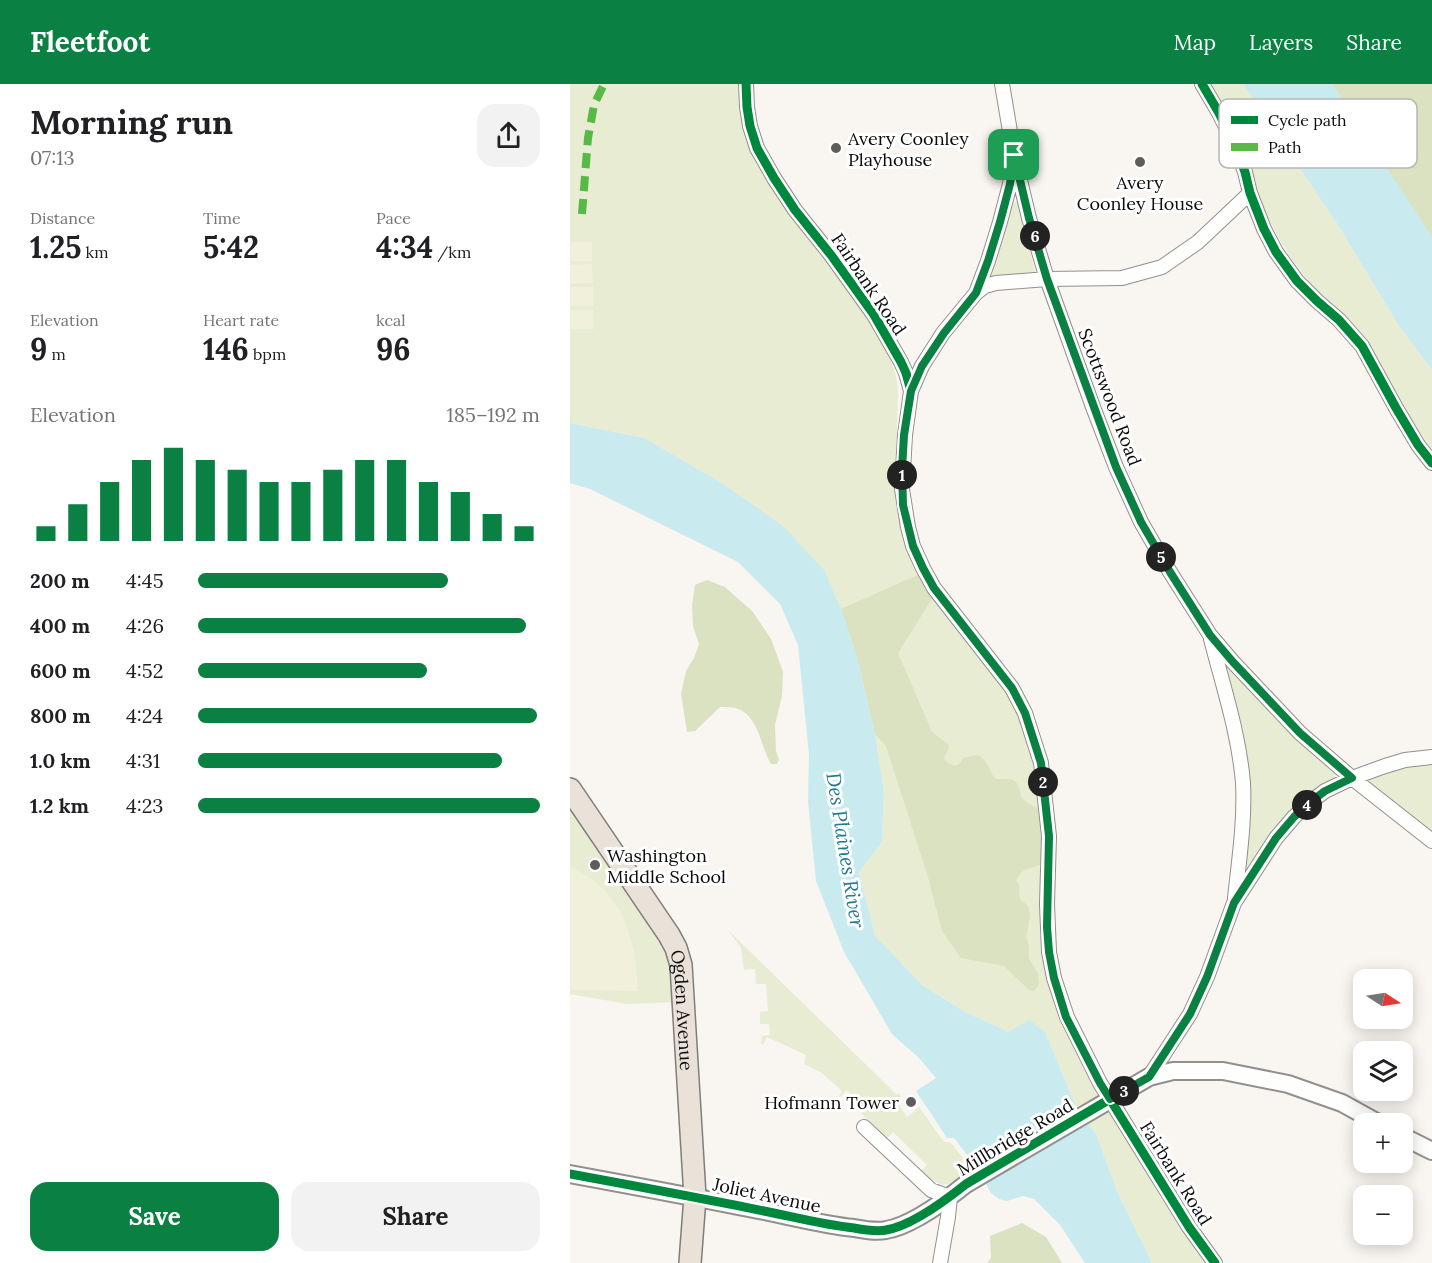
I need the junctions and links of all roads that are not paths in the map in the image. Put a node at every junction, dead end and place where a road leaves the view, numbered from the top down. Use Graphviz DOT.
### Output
graph roads {
  1 [pos="746,84"];
  2 [pos="1002,84"];
  3 [pos="1202,84"];
  4 [pos="1219,113"];
  5 [pos="1014,155"];
  6 [pos="1244,168"];
  7 [pos="1250,193"];
  8 [pos="1047,279"];
  9 [pos="976,293"];
  10 [pos="911,391"];
  11 [pos="1432,463"];
  12 [pos="1210,635"];
  13 [pos="1432,757"];
  14 [pos="1352,778"];
  15 [pos="570,789"];
  16 [pos="1432,841"];
  17 [pos="1234,903"];
  18 [pos="1149,1077"];
  19 [pos="1104,1103"];
  20 [pos="1360,1113"];
  21 [pos="864,1127"];
  22 [pos="1413,1142"];
  23 [pos="1432,1151"];
  24 [pos="570,1174"];
  25 [pos="695,1197"];
  26 [pos="950,1197"];
  27 [pos="690,1263"];
  28 [pos="940,1263"];
  29 [pos="1215,1263"];
  1 -- 10 [label="street, Fairbank Road"];
  2 -- 5 [label="street, Scottswood Road"];
  3 -- 4 [label="street"];
  5 -- 8 [label="street, Scottswood Road"];
  5 -- 9 [label="street, Scottswood Road"];
  6 -- 7 [label="street"];
  7 -- 8 [label="street"];
  7 -- 11 [label="street"];
  8 -- 9 [label="street"];
  8 -- 12 [label="street, Scottswood Road"];
  9 -- 10 [label="street"];
  10 -- 19 [label="street, Fairbank Road"];
  12 -- 14 [label="street, Scottswood Road"];
  12 -- 17 [label="street, Scottswood Road"];
  13 -- 14 [label="street"];
  14 -- 16 [label="street, Scottswood Road"];
  14 -- 17 [label="street"];
  15 -- 25 [label="main road, Ogden Avenue"];
  17 -- 18 [label="street"];
  18 -- 19 [label="street, Millbridge Road"];
  18 -- 20 [label="street, Millbridge Road"];
  19 -- 26 [label="street, Millbridge Road"];
  19 -- 29 [label="street, Fairbank Road"];
  21 -- 26 [label="street"];
  22 -- 23 [label="street"];
  24 -- 25 [label="street, Joliet Avenue"];
  25 -- 26 [label="street, Joliet Avenue"];
  25 -- 27 [label="main road, Ogden Avenue"];
  26 -- 28 [label="street"];
}
